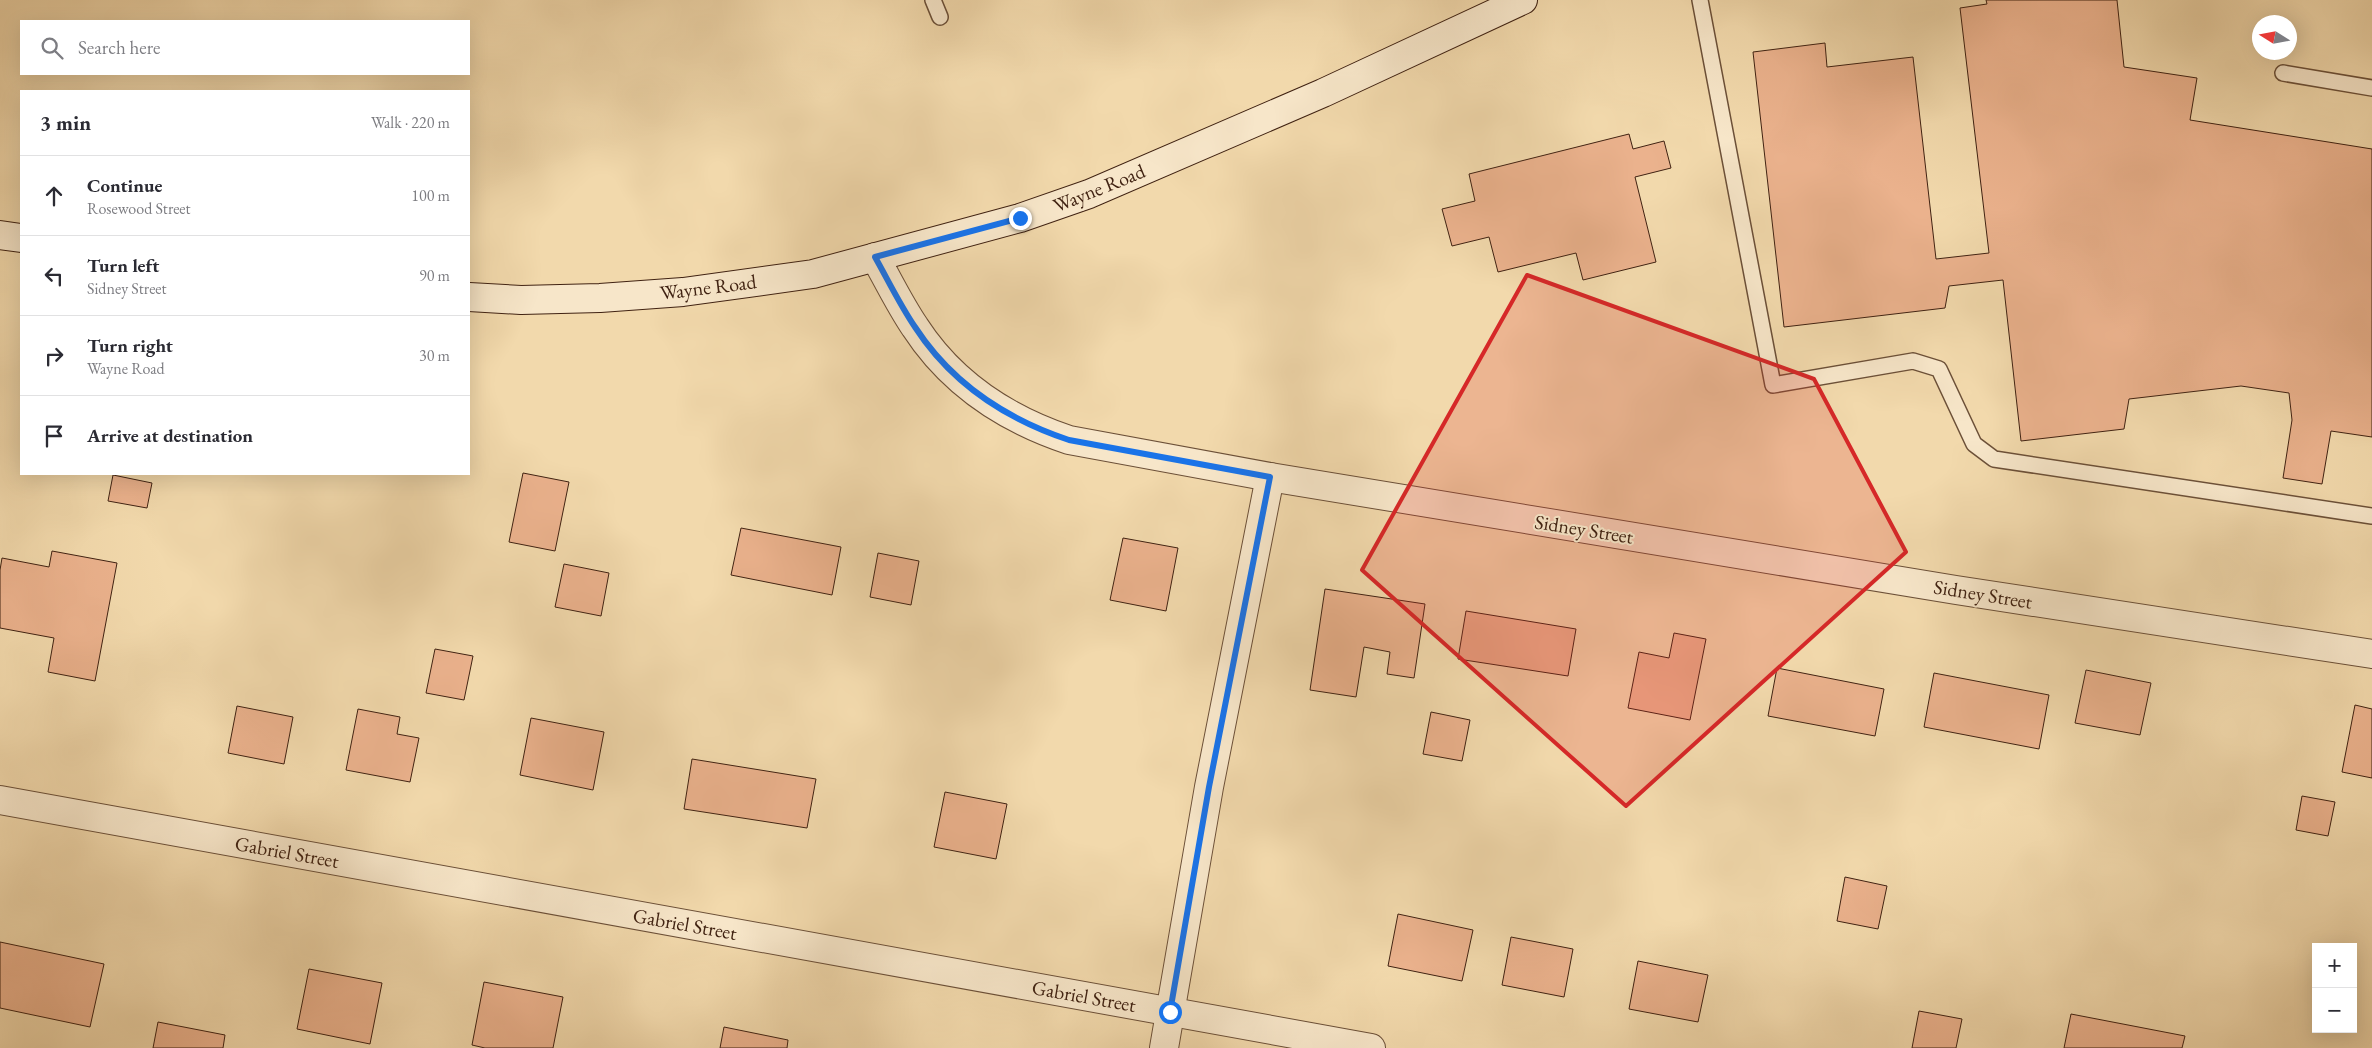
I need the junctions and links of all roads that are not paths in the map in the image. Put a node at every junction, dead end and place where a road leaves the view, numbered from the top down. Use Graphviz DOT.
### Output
graph roads {
  1 [pos="933,0"];
  2 [pos="1523,0"];
  3 [pos="1700,0"];
  4 [pos="940,18"];
  5 [pos="2283,73"];
  6 [pos="2372,88"];
  7 [pos="0,235"];
  8 [pos="20,238"];
  9 [pos="875,257"];
  10 [pos="470,297"];
  11 [pos="1270,477"];
  12 [pos="2372,516"];
  13 [pos="2372,654"];
  14 [pos="0,800"];
  15 [pos="1170,1012"];
  16 [pos="1164,1048"];
  17 [pos="1371,1048"];
  1 -- 4 [label="lane"];
  2 -- 9 [label="street, Wayne Road"];
  3 -- 12 [label="lane"];
  5 -- 6 [label="lane"];
  7 -- 8 [label="street"];
  9 -- 10 [label="street, Wayne Road"];
  9 -- 11 [label="street, Sidney Street"];
  11 -- 13 [label="street, Sidney Street"];
  11 -- 15 [label="street"];
  14 -- 15 [label="street, Gabriel Street"];
  15 -- 16 [label="street"];
  15 -- 17 [label="street, Gabriel Street"];
}
